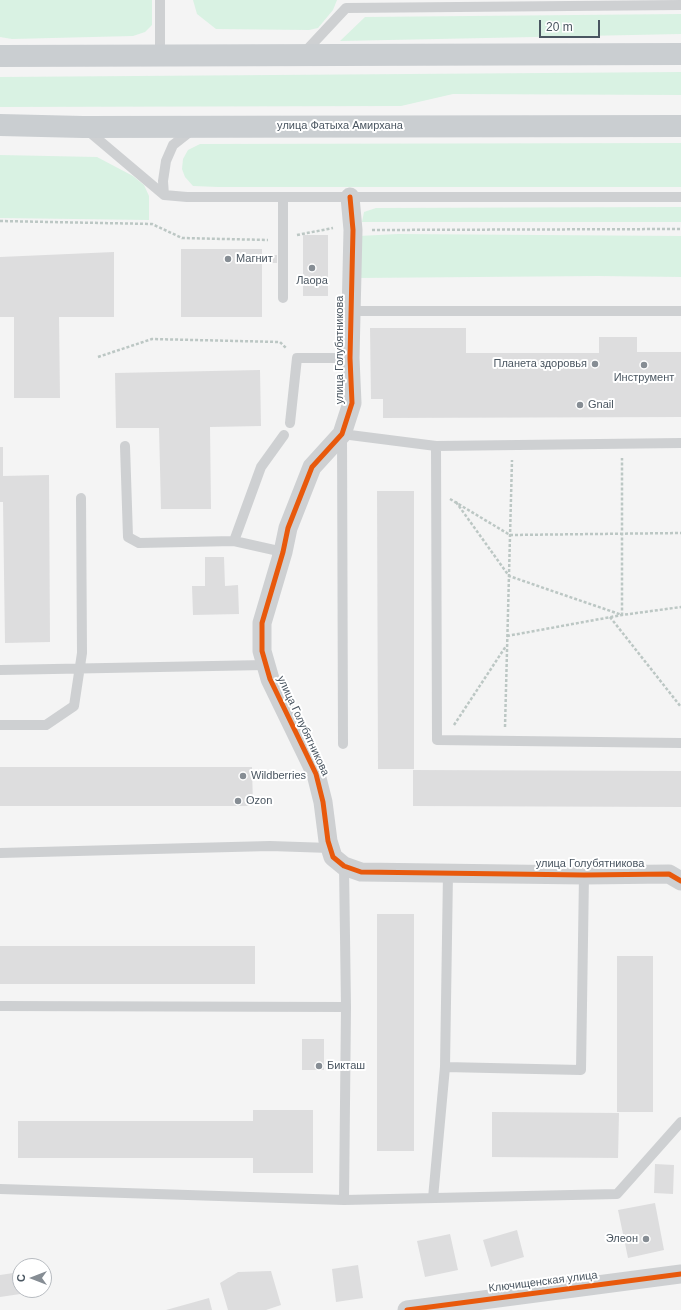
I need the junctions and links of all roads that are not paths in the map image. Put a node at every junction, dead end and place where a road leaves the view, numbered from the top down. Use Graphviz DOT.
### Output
graph roads {
  1 [pos="160,0"];
  2 [pos="505,3"];
  3 [pos="346,4"];
  4 [pos="681,5"];
  5 [pos="681,54"];
  6 [pos="160,55"];
  7 [pos="302,55"];
  8 [pos="0,56"];
  9 [pos="0,125"];
  10 [pos="197,126"];
  11 [pos="681,126"];
  12 [pos="83,127"];
  13 [pos="164,195"];
  14 [pos="681,196"];
  15 [pos="284,197"];
  16 [pos="350,197"];
  17 [pos="283,298"];
  18 [pos="350,311"];
  19 [pos="681,311"];
  20 [pos="350,358"];
  21 [pos="290,423"];
  22 [pos="342,434"];
  23 [pos="284,435"];
  24 [pos="681,443"];
  25 [pos="124,446"];
  26 [pos="436,446"];
  27 [pos="82,498"];
  28 [pos="234,541"];
  29 [pos="283,552"];
  30 [pos="266,665"];
  31 [pos="80,669"];
  32 [pos="0,670"];
  33 [pos="0,725"];
  34 [pos="681,743"];
  35 [pos="344,744"];
  36 [pos="330,848"];
  37 [pos="0,853"];
  38 [pos="344,866"];
  39 [pos="448,873"];
  40 [pos="584,874"];
  41 [pos="681,881"];
  42 [pos="0,1006"];
  43 [pos="346,1007"];
  44 [pos="445,1067"];
  45 [pos="681,1122"];
  46 [pos="0,1189"];
  47 [pos="433,1198"];
  48 [pos="344,1200"];
  49 [pos="681,1274"];
  50 [pos="408,1310"];
  1 -- 6 [label="lane"];
  2 -- 3 [label="lane"];
  2 -- 4 [label="lane"];
  3 -- 7 [label="lane"];
  5 -- 7 [label="main road"];
  6 -- 7 [label="main road"];
  6 -- 8 [label="main road"];
  9 -- 12 [label="main road, улица Фатыха Амирхана"];
  10 -- 11 [label="main road, улица Фатыха Амирхана"];
  10 -- 12 [label="main road, улица Фатыха Амирхана"];
  10 -- 13 [label="lane"];
  12 -- 13 [label="lane"];
  13 -- 15 [label="lane"];
  14 -- 16 [label="lane"];
  15 -- 16 [label="lane"];
  15 -- 17 [label="lane"];
  16 -- 18 [label="street, улица Голубятникова"];
  18 -- 19 [label="lane"];
  18 -- 20 [label="street, улица Голубятникова"];
  20 -- 21 [label="lane"];
  20 -- 22 [label="street, улица Голубятникова"];
  22 -- 26 [label="lane"];
  22 -- 29 [label="street, улица Голубятникова"];
  22 -- 35 [label="lane"];
  23 -- 28 [label="lane"];
  24 -- 26 [label="lane"];
  25 -- 28 [label="lane"];
  26 -- 34 [label="lane"];
  27 -- 31 [label="lane"];
  28 -- 29 [label="lane"];
  29 -- 30 [label="street, улица Голубятникова"];
  30 -- 31 [label="lane"];
  30 -- 36 [label="street, улица Голубятникова"];
  31 -- 32 [label="lane"];
  31 -- 33 [label="lane"];
  36 -- 37 [label="lane"];
  36 -- 38 [label="street, улица Голубятникова"];
  38 -- 39 [label="street, улица Голубятникова"];
  38 -- 43 [label="lane"];
  39 -- 40 [label="street, улица Голубятникова"];
  39 -- 44 [label="lane"];
  40 -- 41 [label="street, улица Голубятникова"];
  40 -- 44 [label="lane"];
  42 -- 43 [label="lane"];
  43 -- 48 [label="lane"];
  44 -- 47 [label="lane"];
  45 -- 47 [label="lane"];
  46 -- 48 [label="lane"];
  47 -- 48 [label="lane"];
  49 -- 50 [label="street, Ключищенская улица"];
}
